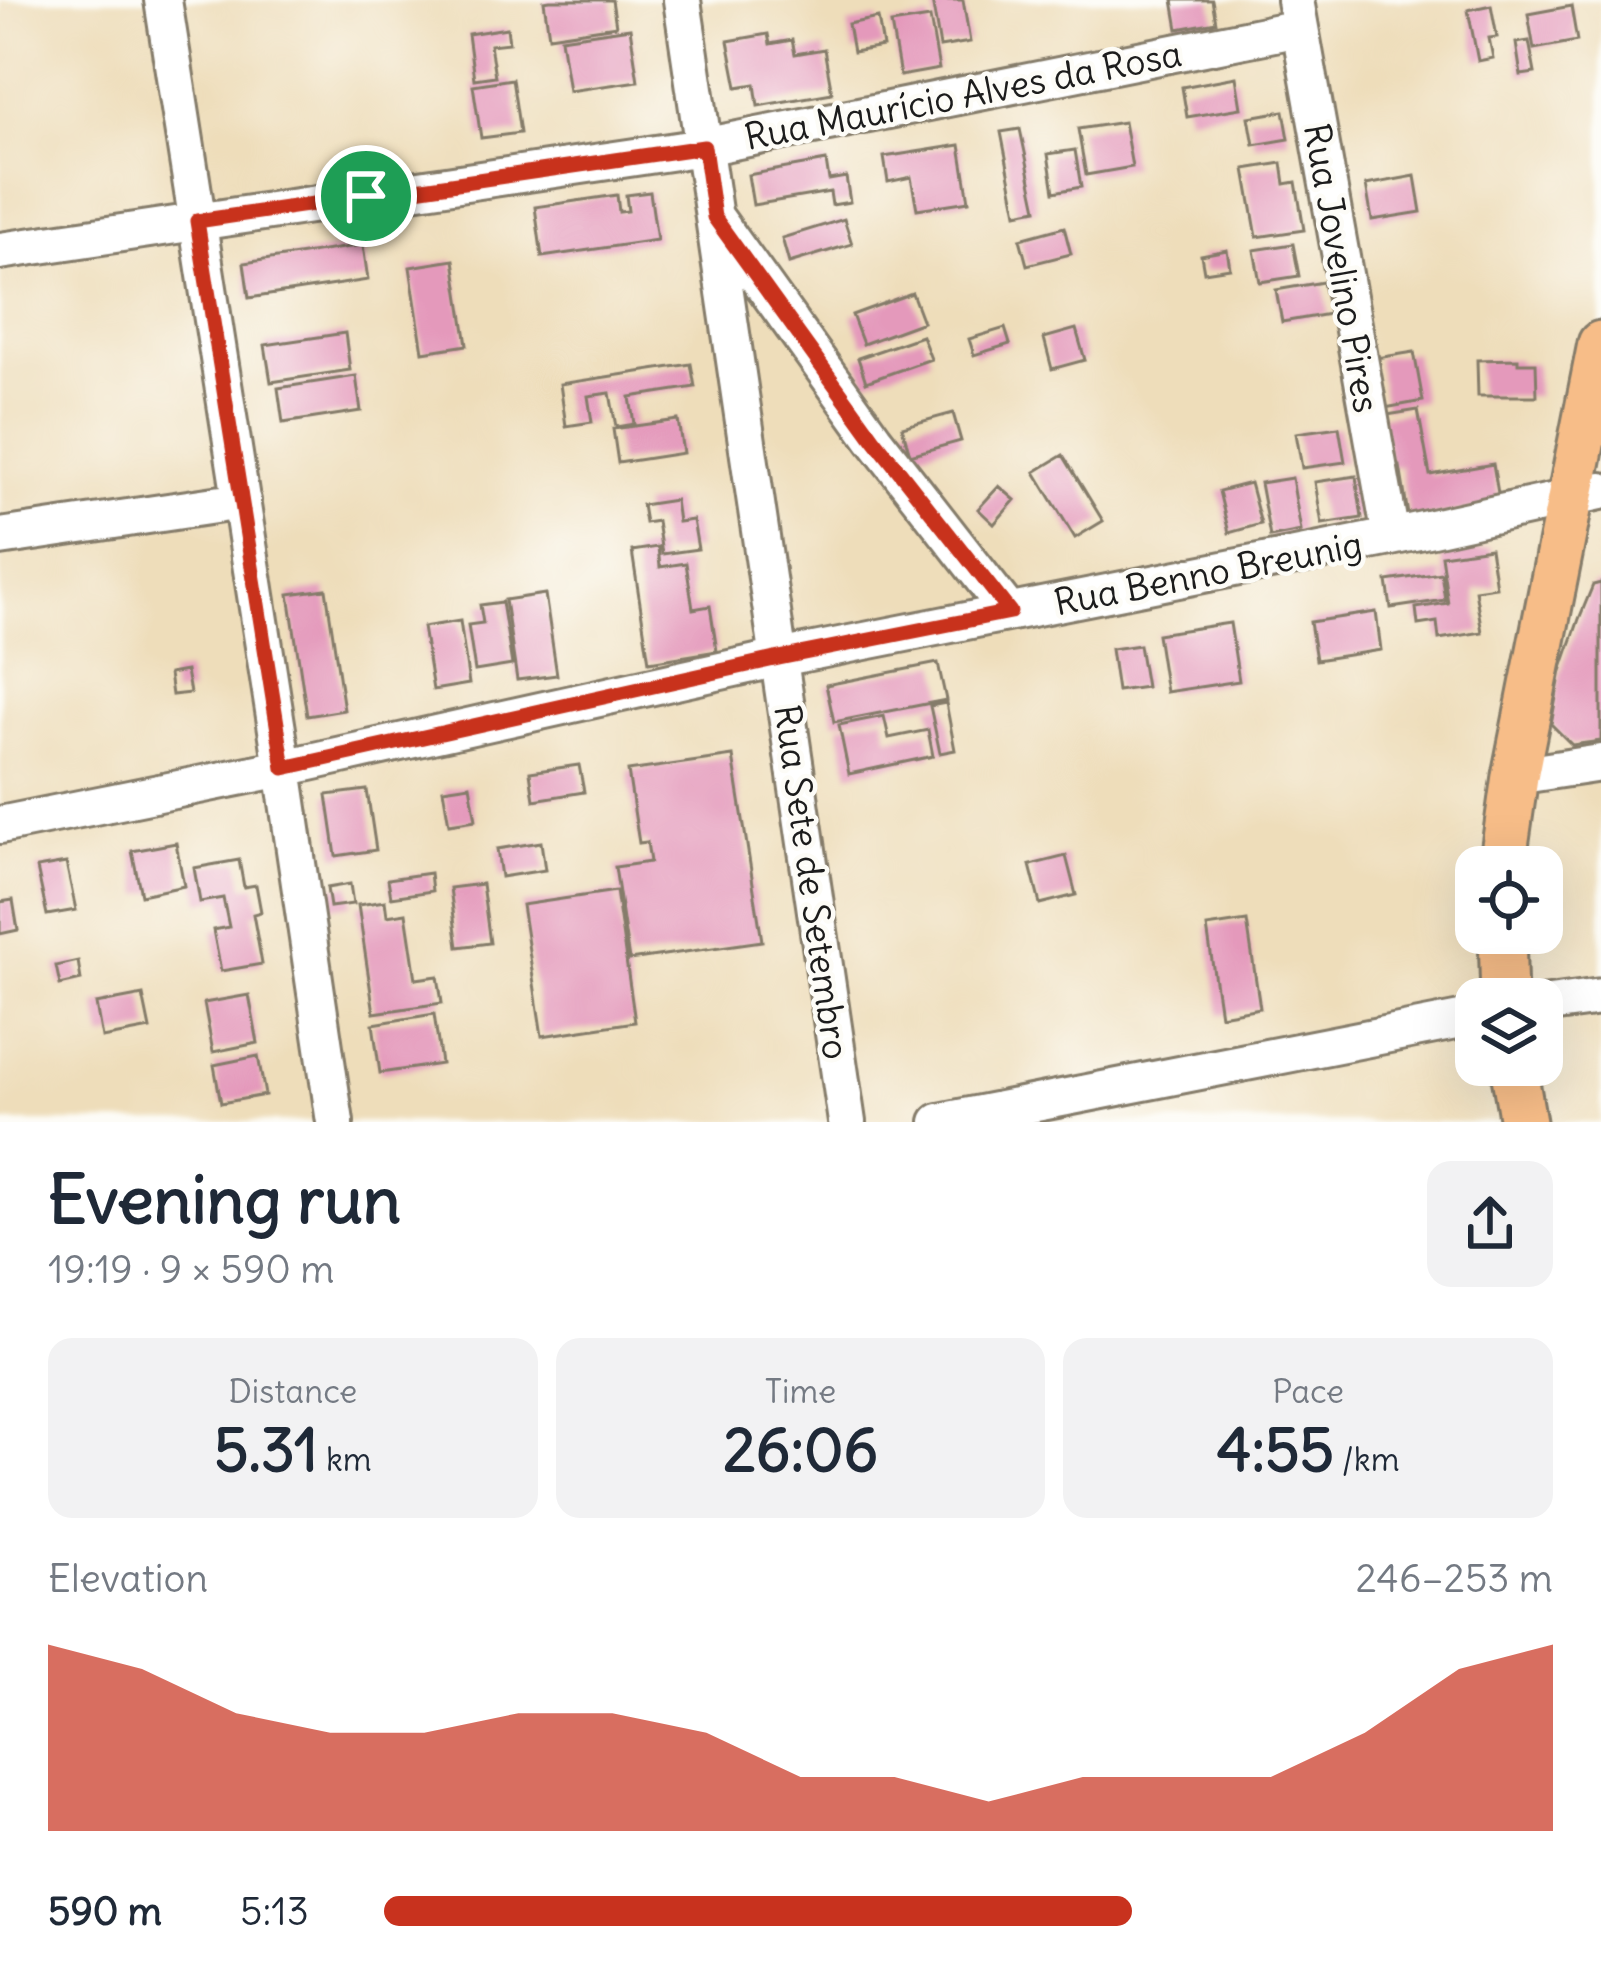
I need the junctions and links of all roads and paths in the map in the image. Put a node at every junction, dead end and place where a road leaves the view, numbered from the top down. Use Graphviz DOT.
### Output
graph roads {
  1 [pos="163,0"];
  2 [pos="682,0"];
  3 [pos="1297,14"];
  4 [pos="704,147"];
  5 [pos="714,217"];
  6 [pos="197,221"];
  7 [pos="0,251"];
  8 [pos="1601,344"];
  9 [pos="1586,495"];
  10 [pos="242,501"];
  11 [pos="1390,536"];
  12 [pos="0,537"];
  13 [pos="1010,612"];
  14 [pos="779,658"];
  15 [pos="1601,763"];
  16 [pos="284,768"];
  17 [pos="1515,776"];
  18 [pos="0,825"];
  19 [pos="1505,846"];
  20 [pos="1601,997"];
  21 [pos="1563,1003"];
  22 [pos="1455,1021"];
  23 [pos="1516,1086"];
  24 [pos="335,1122"];
  25 [pos="847,1122"];
  26 [pos="939,1122"];
  27 [pos="1522,1122"];
  1 -- 6 [label="street"];
  2 -- 4 [label="street, Rua Sete de Setembro"];
  3 -- 4 [label="street, Rua Maurício Alves da Rosa"];
  3 -- 11 [label="street, Rua Jovelino Pires"];
  4 -- 5 [label="street, Rua Sete de Setembro"];
  4 -- 6 [label="street, Rua Maurício Alves da Rosa"];
  5 -- 13 [label="street"];
  5 -- 14 [label="street, Rua Sete de Setembro"];
  6 -- 7 [label="street, Rua Maurício Alves da Rosa"];
  6 -- 10 [label="street"];
  8 -- 9 [label="main road"];
  9 -- 11 [label="street, Rua Benno Breunig"];
  9 -- 17 [label="main road"];
  10 -- 12 [label="street"];
  10 -- 16 [label="street"];
  11 -- 13 [label="street, Rua Benno Breunig"];
  13 -- 14 [label="street, Rua Benno Breunig"];
  14 -- 16 [label="street, Rua Benno Breunig"];
  14 -- 25 [label="street, Rua Sete de Setembro"];
  15 -- 17 [label="street"];
  16 -- 18 [label="street, Rua Benno Breunig"];
  16 -- 24 [label="street"];
  17 -- 19 [label="main road"];
  20 -- 21 [label="street"];
  22 -- 26 [label="street"];
  23 -- 27 [label="main road"];
}
